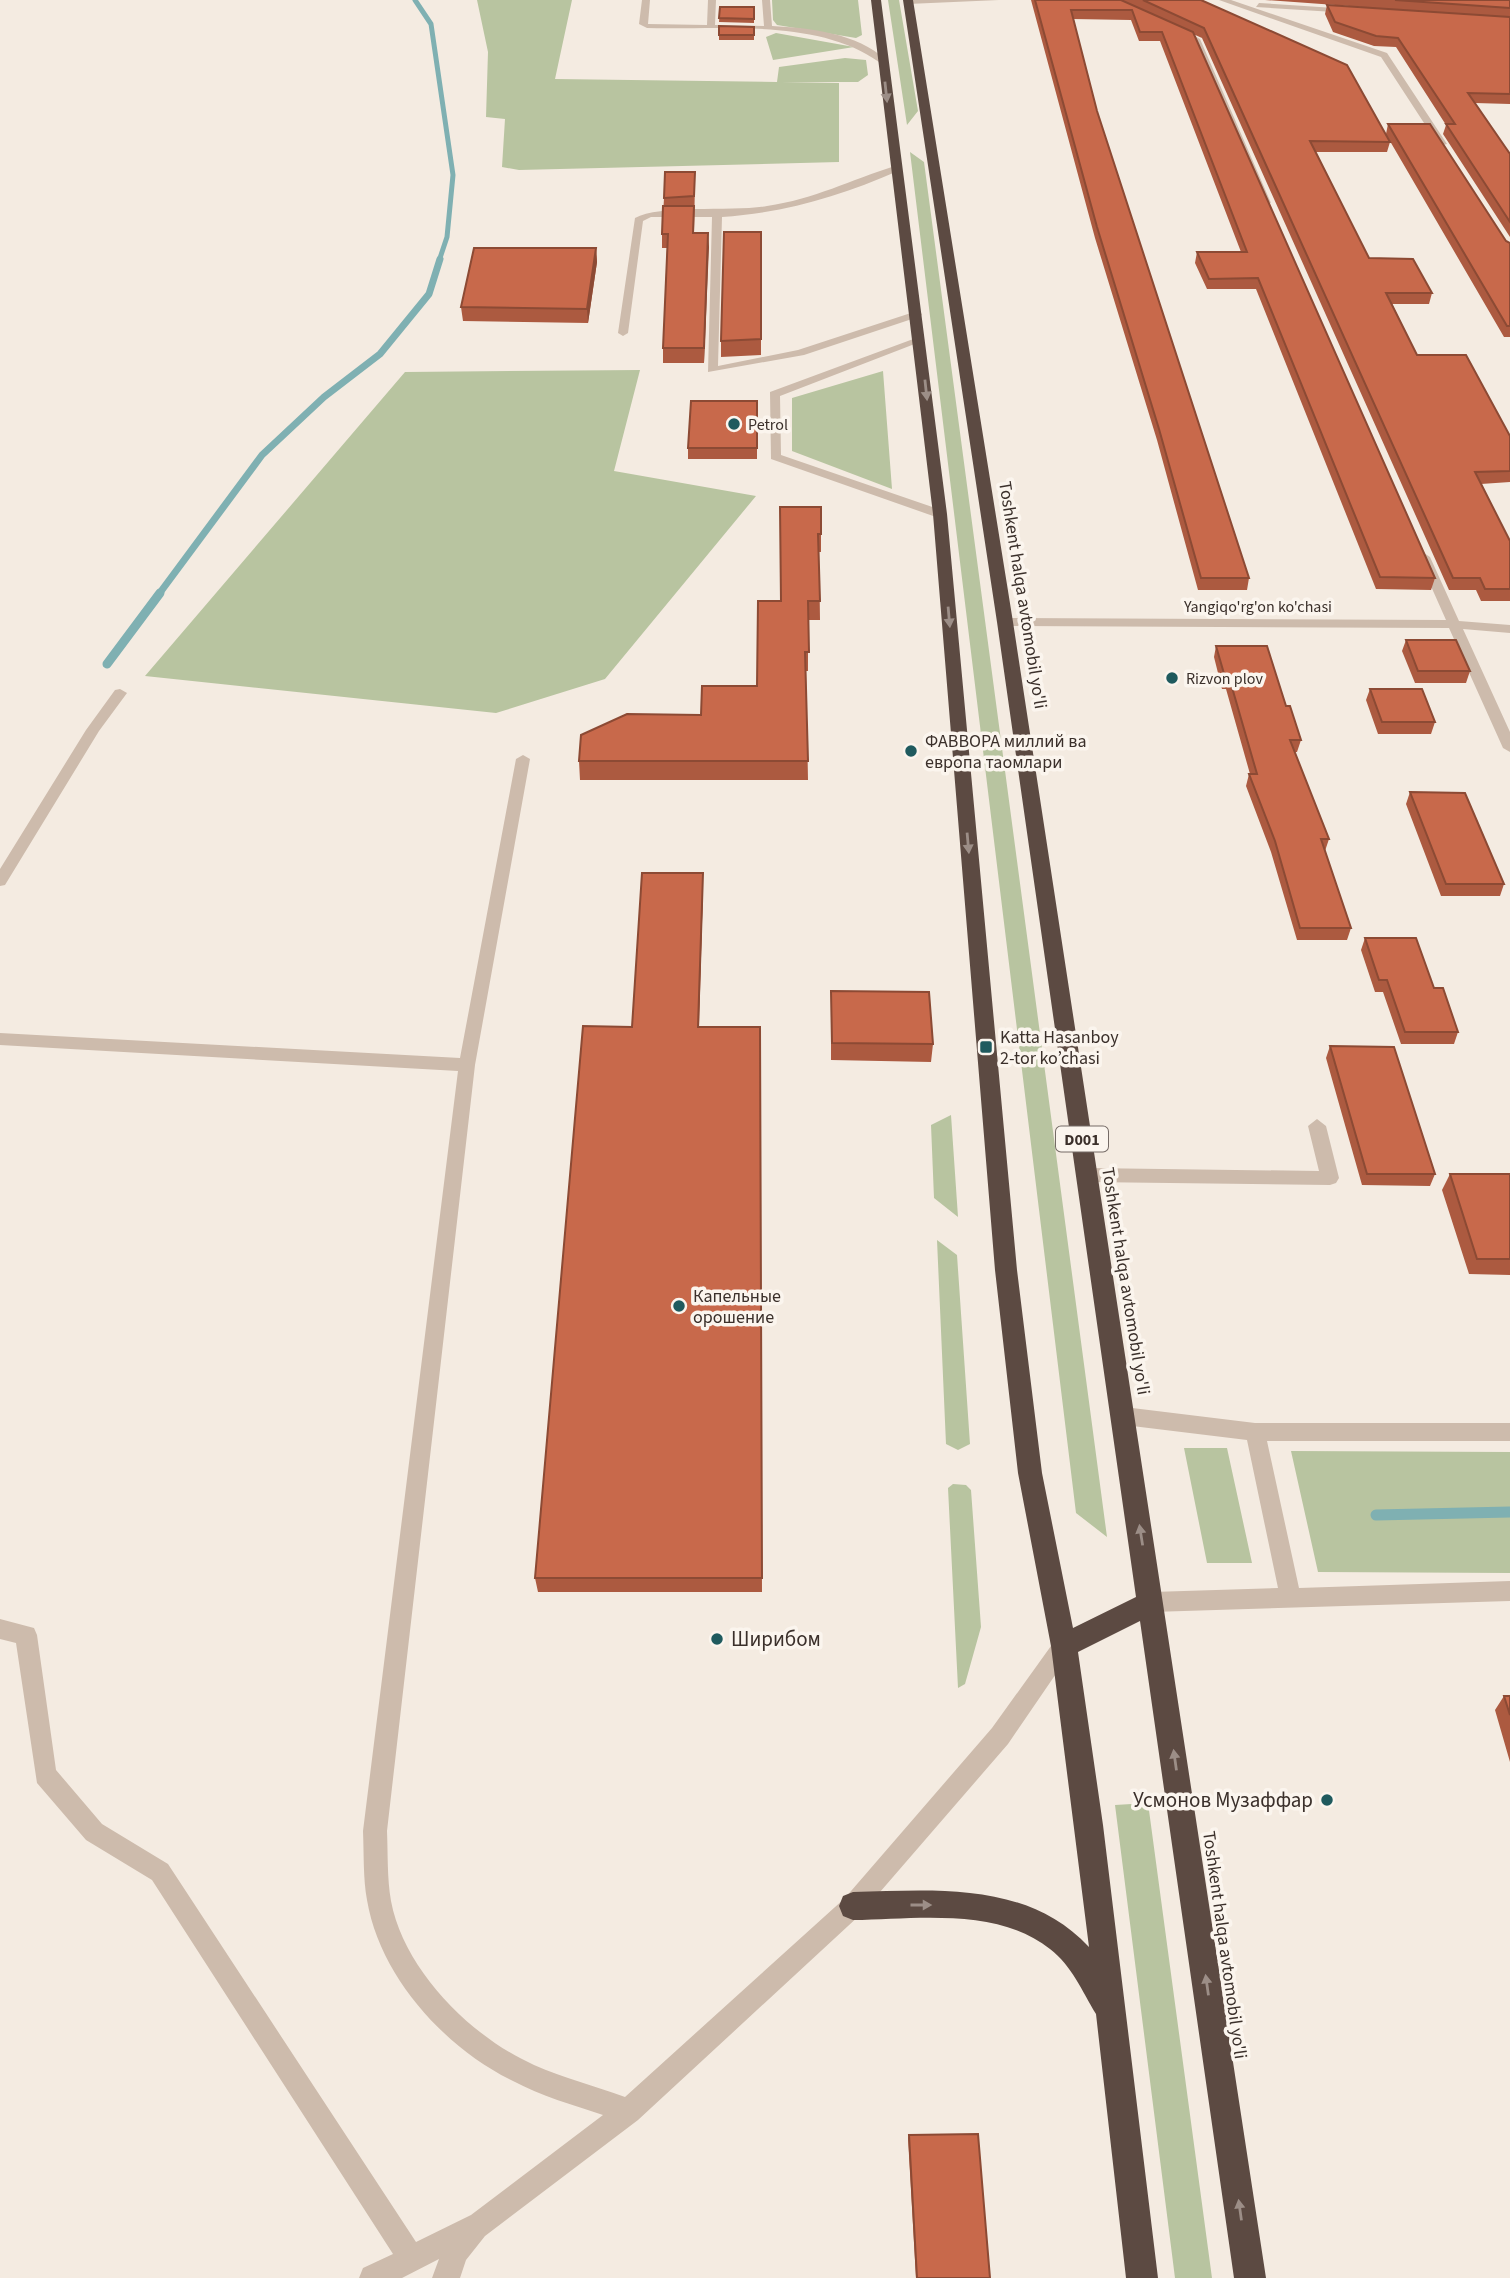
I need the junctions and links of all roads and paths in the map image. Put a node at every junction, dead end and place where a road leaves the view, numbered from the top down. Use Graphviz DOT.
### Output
graph roads {
  1 [pos="646,0"];
  2 [pos="712,0"];
  3 [pos="766,0"];
  4 [pos="876,0"];
  5 [pos="995,0"];
  6 [pos="908,1"];
  7 [pos="1227,1"];
  8 [pos="1357,12"];
  9 [pos="1167,25"];
  10 [pos="710,27"];
  11 [pos="768,29"];
  12 [pos="882,60"];
  13 [pos="1451,158"];
  14 [pos="895,169"];
  15 [pos="717,214"];
  16 [pos="1275,217"];
  17 [pos="917,314"];
  18 [pos="623,334"];
  19 [pos="920,340"];
  20 [pos="940,514"];
  21 [pos="1420,548"];
  22 [pos="1005,622"];
  23 [pos="1454,624"];
  24 [pos="1510,629"];
  25 [pos="120,693"];
  26 [pos="1510,748"];
  27 [pos="523,759"];
  28 [pos="0,881"];
  29 [pos="0,1039"];
  30 [pos="467,1065"];
  31 [pos="1317,1126"];
  32 [pos="1087,1175"];
  33 [pos="1124,1416"];
  34 [pos="1255,1432"];
  35 [pos="1510,1432"];
  36 [pos="1510,1591"];
  37 [pos="1291,1598"];
  38 [pos="1152,1602"];
  39 [pos="0,1629"];
  40 [pos="1064,1646"];
  41 [pos="853,1906"];
  42 [pos="1112,2019"];
  43 [pos="629,2111"];
  44 [pos="480,2224"];
  45 [pos="412,2259"];
  46 [pos="373,2278"];
  47 [pos="446,2278"];
  48 [pos="1142,2278"];
  49 [pos="1250,2278"];
  1 -- 10 [label="street"];
  2 -- 10 [label="street"];
  3 -- 11 [label="street"];
  4 -- 12 [label="highway"];
  5 -- 6 [label="street"];
  6 -- 22 [label="highway, Toshkent halqa avtomobil yo'li / D001"];
  7 -- 8 [label="street"];
  7 -- 13 [label="street"];
  9 -- 16 [label="street"];
  10 -- 11 [label="street"];
  11 -- 12 [label="street"];
  12 -- 14 [label="highway, one-way"];
  14 -- 15 [label="street"];
  14 -- 17 [label="highway"];
  15 -- 17 [label="street"];
  15 -- 18 [label="street"];
  17 -- 19 [label="highway"];
  19 -- 20 [label="highway, one-way"];
  19 -- 20 [label="street"];
  20 -- 40 [label="highway, one-way"];
  21 -- 23 [label="street"];
  22 -- 23 [label="street, Yangiqo'rg'on ko'chasi"];
  22 -- 32 [label="highway, Toshkent halqa avtomobil yo'li / D001"];
  23 -- 24 [label="street, Yangiqo'rg'on ko'chasi"];
  23 -- 26 [label="street"];
  25 -- 28 [label="street"];
  27 -- 30 [label="street"];
  29 -- 30 [label="street"];
  30 -- 43 [label="street"];
  31 -- 32 [label="street"];
  32 -- 33 [label="highway, Toshkent halqa avtomobil yo'li / D001"];
  33 -- 34 [label="street"];
  38 -- 33 [label="highway, Toshkent halqa avtomobil yo'li / D001, one-way"];
  34 -- 35 [label="street"];
  34 -- 37 [label="street"];
  36 -- 37 [label="street"];
  37 -- 38 [label="street"];
  38 -- 40 [label="highway"];
  49 -- 38 [label="highway, Toshkent halqa avtomobil yo'li / D001, one-way"];
  39 -- 45 [label="street"];
  40 -- 41 [label="street"];
  40 -- 42 [label="highway"];
  41 -- 42 [label="highway, one-way"];
  41 -- 43 [label="street"];
  42 -- 48 [label="highway"];
  43 -- 44 [label="street"];
  44 -- 45 [label="street"];
  44 -- 47 [label="street"];
  45 -- 46 [label="street"];
}
